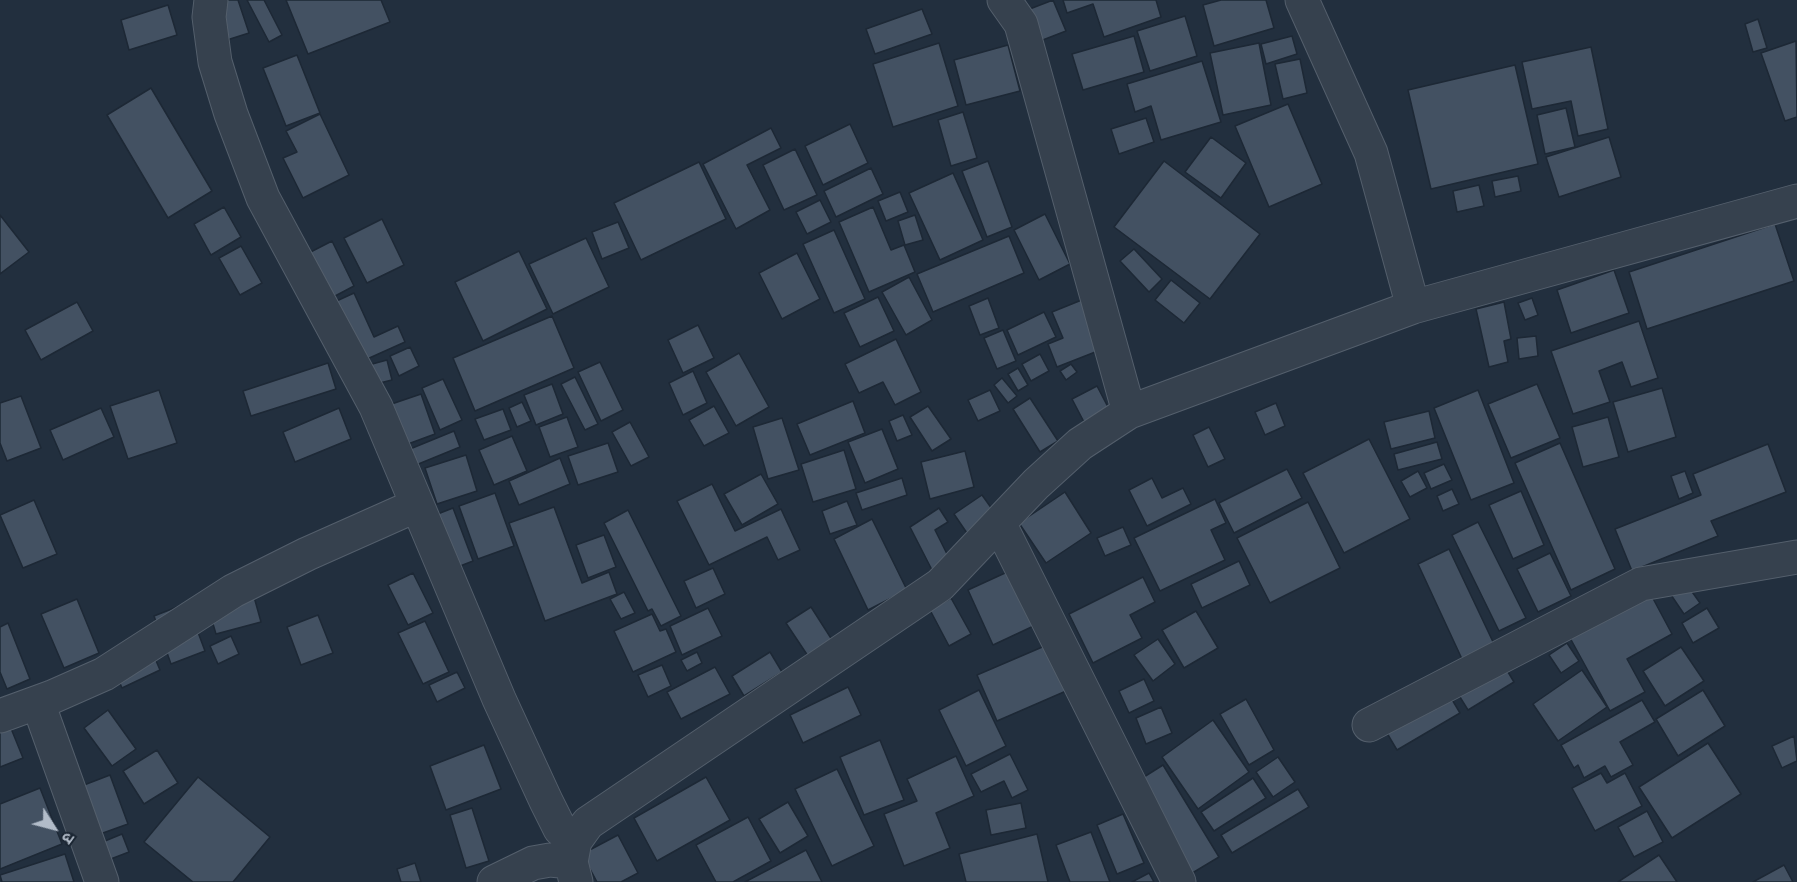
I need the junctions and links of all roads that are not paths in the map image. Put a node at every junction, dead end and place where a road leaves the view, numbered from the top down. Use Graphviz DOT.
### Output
graph roads {
  1 [pos="211,0"];
  2 [pos="1004,0"];
  3 [pos="1302,0"];
  4 [pos="1797,201"];
  5 [pos="1413,307"];
  6 [pos="1129,412"];
  7 [pos="417,505"];
  8 [pos="999,523"];
  9 [pos="1797,557"];
  10 [pos="38,703"];
  11 [pos="0,716"];
  12 [pos="1369,725"];
  13 [pos="574,862"];
  14 [pos="102,882"];
  15 [pos="494,882"];
  16 [pos="1179,882"];
  1 -- 7 [label="street"];
  2 -- 6 [label="street"];
  3 -- 5 [label="street"];
  4 -- 5 [label="street"];
  5 -- 6 [label="street"];
  6 -- 8 [label="street"];
  7 -- 10 [label="street"];
  7 -- 13 [label="street"];
  8 -- 13 [label="street"];
  8 -- 16 [label="street"];
  9 -- 12 [label="street"];
  10 -- 11 [label="street"];
  10 -- 14 [label="street"];
  13 -- 15 [label="street"];
}
